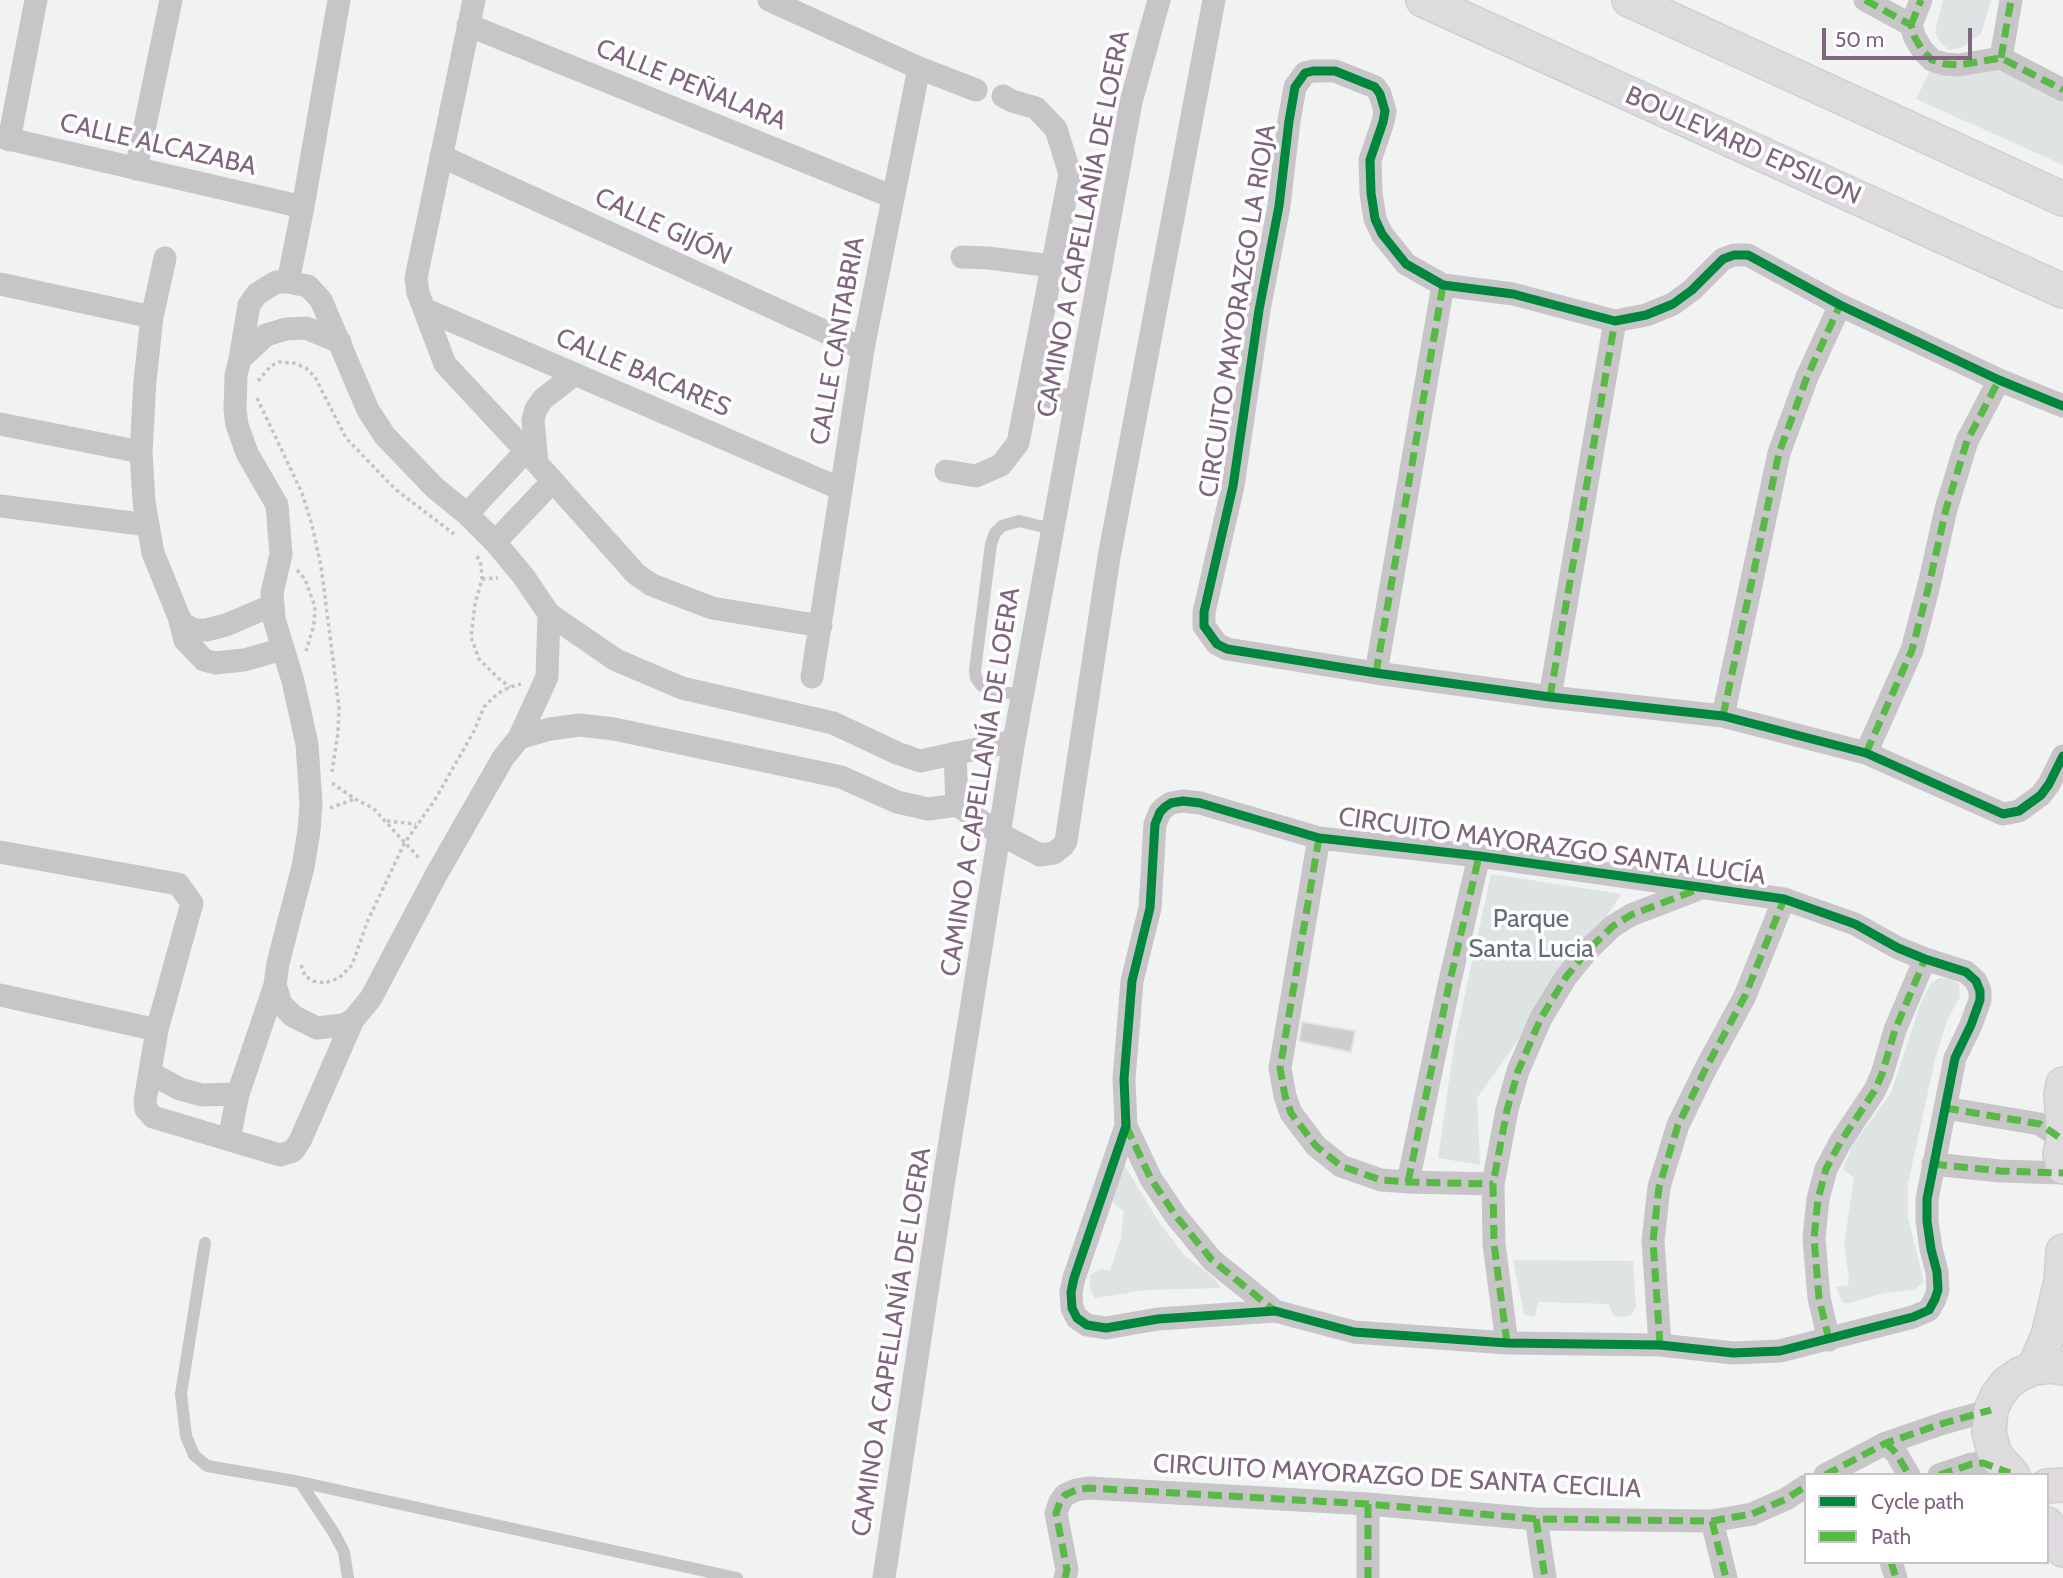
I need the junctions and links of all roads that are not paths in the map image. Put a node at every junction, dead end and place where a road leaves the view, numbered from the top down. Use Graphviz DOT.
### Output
graph roads {
  1 [pos="36,0"];
  2 [pos="171,0"];
  3 [pos="339,0"];
  4 [pos="474,0"];
  5 [pos="769,0"];
  6 [pos="1159,0"];
  7 [pos="1214,0"];
  8 [pos="1423,0"];
  9 [pos="1629,0"];
  10 [pos="1865,0"];
  11 [pos="1921,0"];
  12 [pos="2011,0"];
  13 [pos="468,24"];
  14 [pos="1911,24"];
  15 [pos="2001,58"];
  16 [pos="919,68"];
  17 [pos="976,90"];
  18 [pos="2063,90"];
  19 [pos="1003,96"];
  20 [pos="5,138"];
  21 [pos="441,156"];
  22 [pos="136,169"];
  23 [pos="893,197"];
  24 [pos="2063,199"];
  25 [pos="303,207"];
  26 [pos="962,257"];
  27 [pos="165,258"];
  28 [pos="1052,266"];
  29 [pos="288,282"];
  30 [pos="0,284"];
  31 [pos="1443,285"];
  32 [pos="2063,291"];
  33 [pos="1840,305"];
  34 [pos="424,309"];
  35 [pos="152,317"];
  36 [pos="1615,321"];
  37 [pos="340,342"];
  38 [pos="863,349"];
  39 [pos="240,359"];
  40 [pos="575,374"];
  41 [pos="1999,380"];
  42 [pos="1028,391"];
  43 [pos="1075,403"];
  44 [pos="2063,406"];
  45 [pos="0,424"];
  46 [pos="141,452"];
  47 [pos="532,457"];
  48 [pos="946,471"];
  49 [pos="553,481"];
  50 [pos="841,489"];
  51 [pos="0,506"];
  52 [pos="467,514"];
  53 [pos="148,524"];
  54 [pos="1052,529"];
  55 [pos="486,548"];
  56 [pos="273,605"];
  57 [pos="550,614"];
  58 [pos="179,617"];
  59 [pos="821,626"];
  60 [pos="283,649"];
  61 [pos="1377,673"];
  62 [pos="813,677"];
  63 [pos="1023,694"];
  64 [pos="1550,697"];
  65 [pos="1723,716"];
  66 [pos="519,738"];
  67 [pos="1014,741"];
  68 [pos="955,753"];
  69 [pos="1866,753"];
  70 [pos="2063,757"];
  71 [pos="957,805"];
  72 [pos="1000,834"];
  73 [pos="1319,838"];
  74 [pos="0,852"];
  75 [pos="1479,856"];
  76 [pos="1699,888"];
  77 [pos="1784,899"];
  78 [pos="1925,959"];
  79 [pos="275,985"];
  80 [pos="0,995"];
  81 [pos="353,1020"];
  82 [pos="157,1030"];
  83 [pos="150,1073"];
  84 [pos="2063,1084"];
  85 [pos="238,1094"];
  86 [pos="1945,1108"];
  87 [pos="2063,1125"];
  88 [pos="1126,1126"];
  89 [pos="229,1139"];
  90 [pos="2063,1140"];
  91 [pos="1933,1164"];
  92 [pos="2063,1167"];
  93 [pos="2063,1173"];
  94 [pos="1408,1182"];
  95 [pos="1493,1184"];
  96 [pos="205,1243"];
  97 [pos="2063,1251"];
  98 [pos="1275,1311"];
  99 [pos="1829,1340"];
  100 [pos="1507,1343"];
  101 [pos="1660,1345"];
  102 [pos="2049,1368"];
  103 [pos="1991,1410"];
  104 [pos="1886,1443"];
  105 [pos="1829,1473"];
  106 [pos="1908,1473"];
  107 [pos="1945,1473"];
  108 [pos="2008,1473"];
  109 [pos="2010,1473"];
  110 [pos="300,1482"];
  111 [pos="1804,1487"];
  112 [pos="1368,1504"];
  113 [pos="1536,1519"];
  114 [pos="1712,1521"];
  115 [pos="2049,1527"];
  116 [pos="2063,1550"];
  117 [pos="348,1578"];
  118 [pos="737,1578"];
  119 [pos="884,1578"];
  120 [pos="1065,1578"];
  121 [pos="1368,1578"];
  122 [pos="1545,1578"];
  123 [pos="1726,1578"];
  1 -- 20 [label="street"];
  2 -- 22 [label="street"];
  3 -- 25 [label="street"];
  4 -- 13 [label="street"];
  5 -- 16 [label="street"];
  6 -- 43 [label="street, CAMINO A CAPELLANÍA DE LOERA"];
  7 -- 72 [label="street"];
  8 -- 32 [label="street, BOULEVARD EPSILON"];
  9 -- 24 [label="street"];
  10 -- 14 [label="street"];
  11 -- 14 [label="street"];
  12 -- 15 [label="street"];
  13 -- 21 [label="street"];
  13 -- 23 [label="street, CALLE PEÑALARA"];
  14 -- 15 [label="street"];
  15 -- 18 [label="street"];
  16 -- 17 [label="street"];
  16 -- 23 [label="street, CALLE CANTABRIA"];
  19 -- 28 [label="street"];
  20 -- 22 [label="street, CALLE ALCAZABA"];
  21 -- 34 [label="street"];
  21 -- 38 [label="street, CALLE GIJÓN"];
  22 -- 25 [label="street, CALLE ALCAZABA"];
  23 -- 38 [label="street, CALLE CANTABRIA"];
  25 -- 29 [label="street"];
  26 -- 28 [label="street"];
  27 -- 35 [label="street"];
  28 -- 42 [label="street"];
  29 -- 37 [label="street"];
  29 -- 39 [label="street"];
  30 -- 35 [label="street"];
  31 -- 36 [label="street, CIRCUITO MAYORAZGO LA RIOJA"];
  31 -- 61 [label="street"];
  31 -- 61 [label="street, CIRCUITO MAYORAZGO LA RIOJA"];
  33 -- 36 [label="street, CIRCUITO MAYORAZGO LA RIOJA"];
  33 -- 41 [label="street, CIRCUITO MAYORAZGO LA RIOJA"];
  33 -- 65 [label="street"];
  34 -- 40 [label="street, CALLE BACARES"];
  34 -- 47 [label="street"];
  35 -- 46 [label="street"];
  36 -- 64 [label="street"];
  37 -- 39 [label="street"];
  37 -- 52 [label="street"];
  38 -- 50 [label="street, CALLE CANTABRIA"];
  39 -- 56 [label="street"];
  40 -- 47 [label="street"];
  40 -- 50 [label="street, CALLE BACARES"];
  41 -- 44 [label="street, CIRCUITO MAYORAZGO LA RIOJA"];
  41 -- 69 [label="street"];
  42 -- 43 [label="street"];
  42 -- 48 [label="street"];
  43 -- 54 [label="street, CAMINO A CAPELLANÍA DE LOERA"];
  45 -- 46 [label="street"];
  46 -- 53 [label="street"];
  47 -- 49 [label="street"];
  47 -- 52 [label="street"];
  49 -- 55 [label="street"];
  49 -- 59 [label="street"];
  50 -- 59 [label="street, CALLE CANTABRIA"];
  51 -- 53 [label="street"];
  52 -- 55 [label="street"];
  53 -- 58 [label="street"];
  54 -- 63 [label="street, CAMINO A CAPELLANÍA DE LOERA"];
  54 -- 63 [label="lane"];
  55 -- 57 [label="street"];
  56 -- 58 [label="street"];
  56 -- 60 [label="street"];
  57 -- 66 [label="street"];
  57 -- 68 [label="street"];
  58 -- 60 [label="street"];
  59 -- 62 [label="street, CALLE CANTABRIA"];
  60 -- 79 [label="street"];
  61 -- 64 [label="street, CIRCUITO MAYORAZGO LA RIOJA"];
  63 -- 67 [label="street, CAMINO A CAPELLANÍA DE LOERA"];
  64 -- 65 [label="street, CIRCUITO MAYORAZGO LA RIOJA"];
  65 -- 69 [label="street, CIRCUITO MAYORAZGO LA RIOJA"];
  66 -- 71 [label="street"];
  66 -- 81 [label="street"];
  67 -- 68 [label="street"];
  67 -- 72 [label="street, CAMINO A CAPELLANÍA DE LOERA"];
  68 -- 71 [label="street"];
  69 -- 70 [label="street, CIRCUITO MAYORAZGO LA RIOJA"];
  71 -- 72 [label="street"];
  72 -- 119 [label="street, CAMINO A CAPELLANÍA DE LOERA"];
  73 -- 75 [label="street, CIRCUITO MAYORAZGO SANTA LUCÍA"];
  73 -- 88 [label="street, CIRCUITO MAYORAZGO SANTA LUCÍA"];
  73 -- 94 [label="street"];
  74 -- 82 [label="street"];
  75 -- 76 [label="street, CIRCUITO MAYORAZGO SANTA LUCÍA"];
  75 -- 94 [label="street"];
  76 -- 77 [label="street, CIRCUITO MAYORAZGO SANTA LUCÍA"];
  76 -- 95 [label="street"];
  77 -- 78 [label="street, CIRCUITO MAYORAZGO SANTA LUCÍA"];
  77 -- 101 [label="street"];
  78 -- 86 [label="street, CIRCUITO MAYORAZGO SANTA LUCÍA"];
  78 -- 99 [label="street"];
  79 -- 81 [label="street"];
  79 -- 85 [label="street"];
  80 -- 82 [label="street"];
  81 -- 89 [label="street"];
  82 -- 83 [label="street"];
  83 -- 85 [label="street"];
  83 -- 89 [label="street"];
  84 -- 87 [label="street"];
  85 -- 89 [label="street"];
  86 -- 90 [label="street"];
  86 -- 91 [label="street, CIRCUITO MAYORAZGO SANTA LUCÍA"];
  88 -- 98 [label="street, CIRCUITO MAYORAZGO SANTA LUCÍA"];
  88 -- 98 [label="street, CIRCUITO MAYORAZGO SANTA LUCÍA"];
  90 -- 92 [label="street"];
  91 -- 93 [label="street"];
  91 -- 99 [label="street, CIRCUITO MAYORAZGO SANTA LUCÍA"];
  94 -- 95 [label="street"];
  95 -- 100 [label="street"];
  96 -- 110 [label="lane"];
  97 -- 102 [label="street"];
  98 -- 100 [label="street, CIRCUITO MAYORAZGO SANTA LUCÍA"];
  99 -- 101 [label="street, CIRCUITO MAYORAZGO SANTA LUCÍA"];
  100 -- 101 [label="street, CIRCUITO MAYORAZGO SANTA LUCÍA"];
  102 -- 103 [label="street"];
  103 -- 104 [label="street"];
  103 -- 109 [label="street"];
  104 -- 105 [label="street"];
  104 -- 106 [label="street"];
  107 -- 108 [label="street"];
  110 -- 117 [label="lane"];
  110 -- 118 [label="lane"];
  111 -- 114 [label="street, CIRCUITO MAYORAZGO DE SANTA CECILIA"];
  112 -- 113 [label="street, CIRCUITO MAYORAZGO DE SANTA CECILIA"];
  112 -- 120 [label="street, CIRCUITO MAYORAZGO DE SANTA CECILIA"];
  112 -- 121 [label="street"];
  113 -- 114 [label="street, CIRCUITO MAYORAZGO DE SANTA CECILIA"];
  113 -- 122 [label="street"];
  114 -- 123 [label="street"];
  115 -- 116 [label="street"];
}
